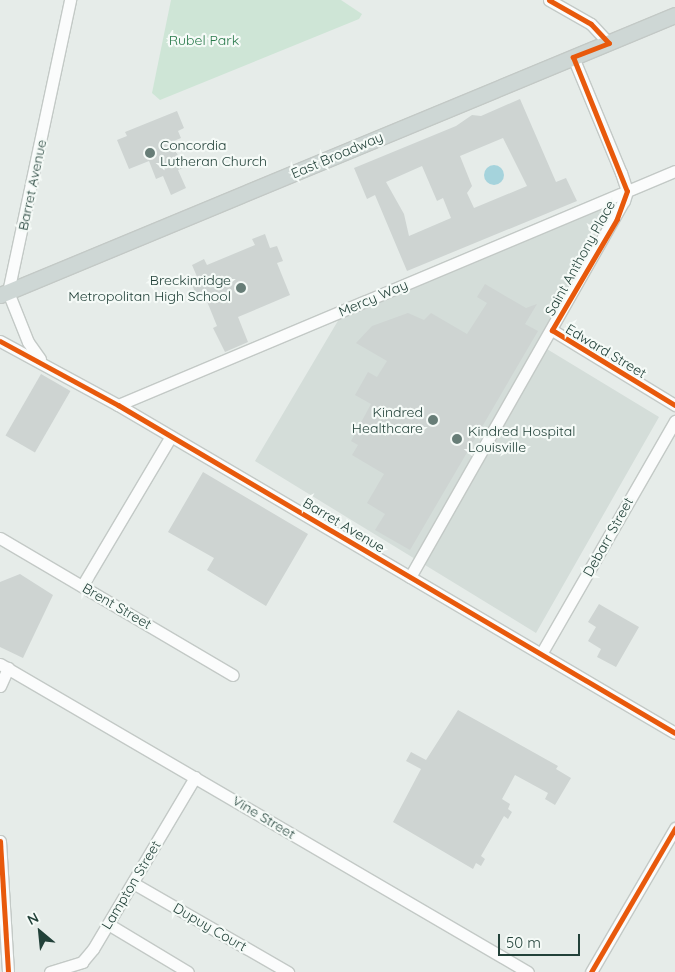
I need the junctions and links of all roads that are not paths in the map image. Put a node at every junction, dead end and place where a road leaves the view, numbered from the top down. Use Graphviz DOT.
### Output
graph roads {
  1 [pos="70,0"];
  2 [pos="548,0"];
  3 [pos="675,15"];
  4 [pos="609,43"];
  5 [pos="573,57"];
  6 [pos="675,171"];
  7 [pos="627,191"];
  8 [pos="4,294"];
  9 [pos="552,330"];
  10 [pos="0,341"];
  11 [pos="43,362"];
  12 [pos="118,405"];
  13 [pos="675,405"];
  14 [pos="675,421"];
  15 [pos="171,436"];
  16 [pos="0,538"];
  17 [pos="410,577"];
  18 [pos="82,586"];
  19 [pos="541,654"];
  20 [pos="4,666"];
  21 [pos="233,675"];
  22 [pos="0,686"];
  23 [pos="675,733"];
  24 [pos="195,777"];
  25 [pos="675,828"];
  26 [pos="0,841"];
  27 [pos="133,883"];
  28 [pos="108,924"];
  29 [pos="8,972"];
  30 [pos="50,972"];
  31 [pos="188,972"];
  32 [pos="288,972"];
  33 [pos="528,972"];
  34 [pos="591,972"];
  1 -- 8 [label="street, Barret Avenue"];
  2 -- 4 [label="street"];
  3 -- 4 [label="main road, East Broadway"];
  4 -- 5 [label="main road, East Broadway"];
  5 -- 7 [label="street, Saint Anthony Place"];
  5 -- 8 [label="main road, East Broadway"];
  6 -- 7 [label="street, Mercy Way"];
  7 -- 9 [label="street, Saint Anthony Place"];
  7 -- 12 [label="street, Mercy Way"];
  8 -- 11 [label="street, Barret Avenue"];
  9 -- 13 [label="street, Edward Street"];
  9 -- 17 [label="street, Saint Anthony Place"];
  10 -- 11 [label="street, Barret Avenue"];
  11 -- 12 [label="street, Barret Avenue"];
  12 -- 15 [label="street, Barret Avenue"];
  14 -- 19 [label="street, Debarr Street"];
  15 -- 17 [label="street, Barret Avenue"];
  15 -- 18 [label="street"];
  16 -- 18 [label="street, Brent Street"];
  17 -- 19 [label="street, Barret Avenue"];
  18 -- 21 [label="street, Brent Street"];
  19 -- 23 [label="street, Barret Avenue"];
  20 -- 22 [label="street"];
  20 -- 24 [label="street, Vine Street"];
  24 -- 27 [label="street, Lampton Street"];
  24 -- 33 [label="street, Vine Street"];
  25 -- 34 [label="street"];
  26 -- 29 [label="street"];
  27 -- 28 [label="street, Lampton Street"];
  27 -- 32 [label="street, Dupuy Court"];
  28 -- 30 [label="street, Lampton Street"];
  28 -- 31 [label="street"];
}
